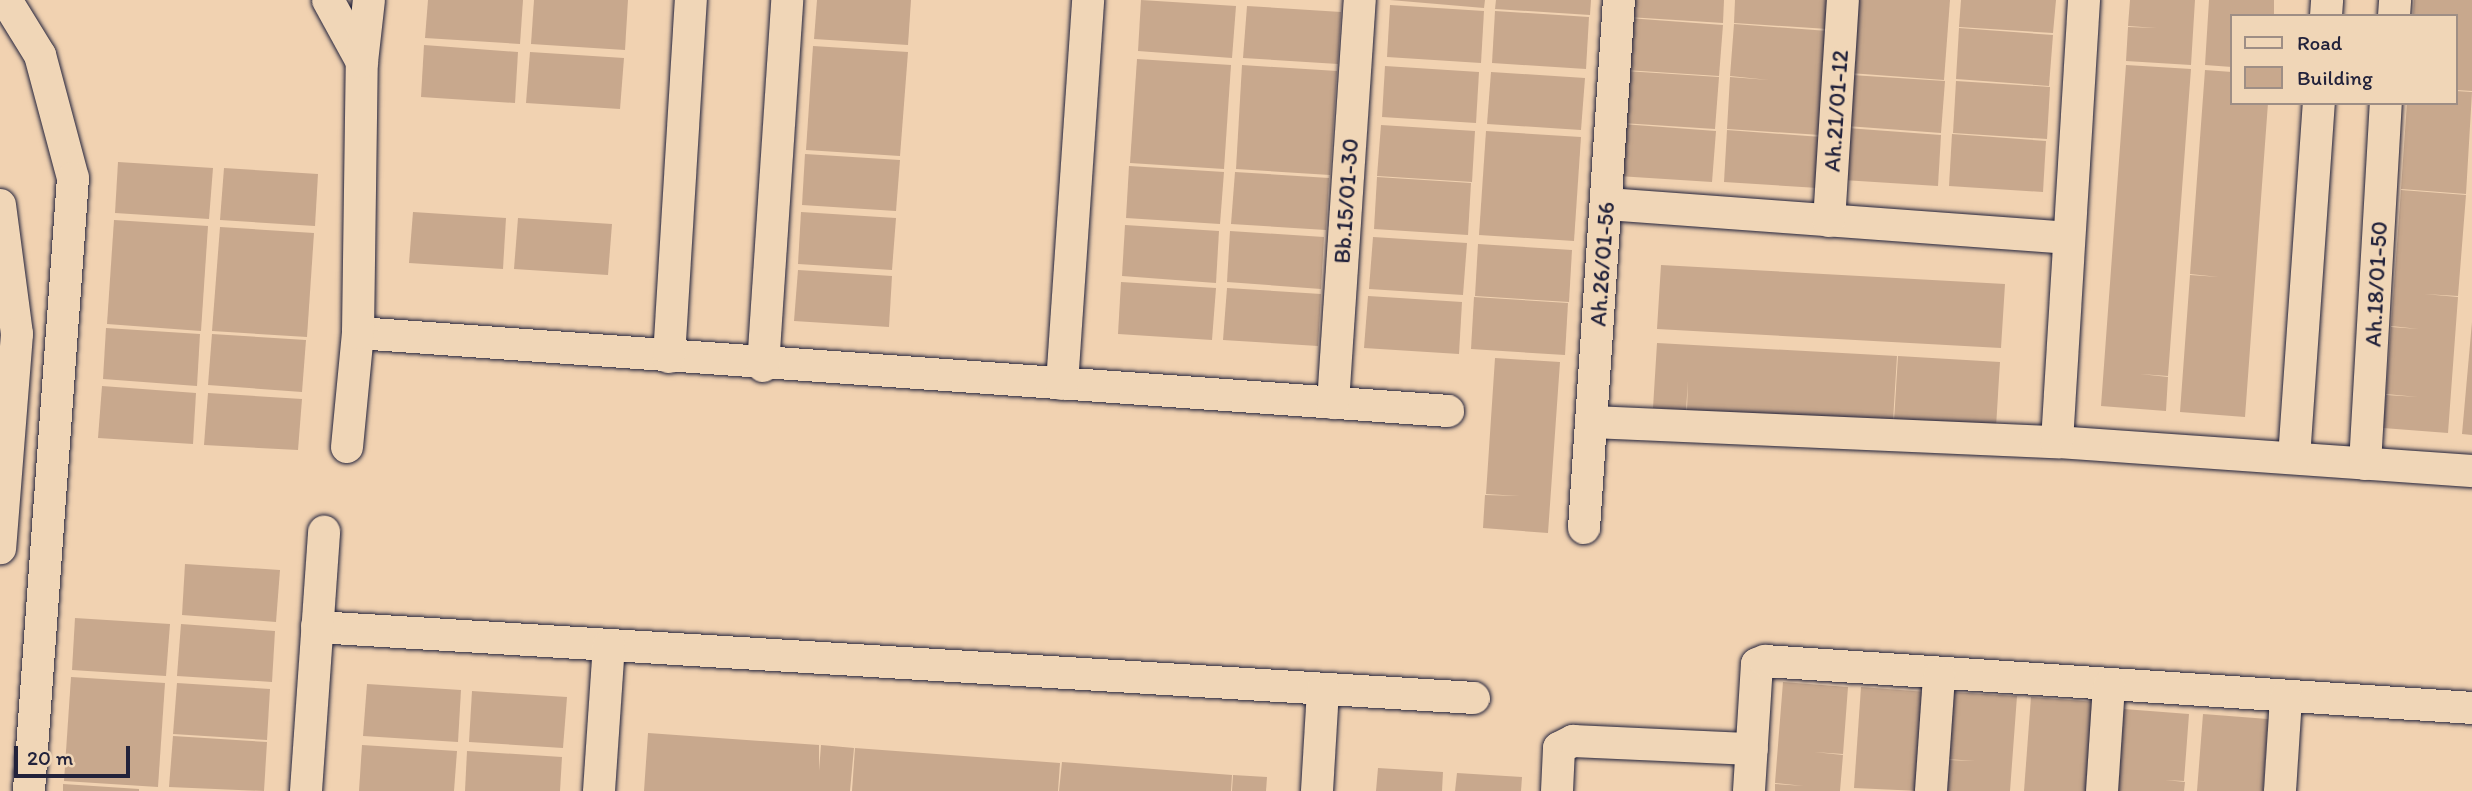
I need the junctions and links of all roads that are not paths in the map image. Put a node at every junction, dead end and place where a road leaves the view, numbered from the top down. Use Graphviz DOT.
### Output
graph roads {
  1 [pos="6,0"];
  2 [pos="328,0"];
  3 [pos="369,0"];
  4 [pos="691,0"];
  5 [pos="787,0"];
  6 [pos="1088,0"];
  7 [pos="1360,0"];
  8 [pos="1619,0"];
  9 [pos="1843,0"];
  10 [pos="2084,0"];
  11 [pos="362,62"];
  12 [pos="2319,105"];
  13 [pos="2386,105"];
  14 [pos="1606,204"];
  15 [pos="0,205"];
  16 [pos="1829,221"];
  17 [pos="2068,238"];
  18 [pos="358,333"];
  19 [pos="8,336"];
  20 [pos="61,338"];
  21 [pos="669,357"];
  22 [pos="763,366"];
  23 [pos="1062,384"];
  24 [pos="1333,403"];
  25 [pos="1448,411"];
  26 [pos="1591,422"];
  27 [pos="4,428"];
  28 [pos="2057,442"];
  29 [pos="347,447"];
  30 [pos="53,457"];
  31 [pos="2294,458"];
  32 [pos="2365,464"];
  33 [pos="2472,471"];
  34 [pos="1584,528"];
  35 [pos="324,532"];
  36 [pos="0,548"];
  37 [pos="317,627"];
  38 [pos="609,645"];
  39 [pos="1939,676"];
  40 [pos="2109,686"];
  41 [pos="1324,689"];
  42 [pos="2286,696"];
  43 [pos="1474,698"];
  44 [pos="2472,708"];
  45 [pos="1752,749"];
  46 [pos="29,791"];
  47 [pos="306,791"];
  48 [pos="599,791"];
  49 [pos="1317,791"];
  50 [pos="1557,791"];
  51 [pos="1749,791"];
  52 [pos="1931,791"];
  53 [pos="2102,791"];
  54 [pos="2280,791"];
  1 -- 20 [label="street"];
  2 -- 11 [label="street"];
  3 -- 11 [label="street"];
  4 -- 21 [label="street"];
  5 -- 22 [label="street"];
  6 -- 23 [label="street"];
  7 -- 24 [label="street, Bb.15/01-30"];
  8 -- 14 [label="street, Ah.26/01-56"];
  9 -- 16 [label="street, Ah.21/01-12"];
  10 -- 17 [label="street"];
  11 -- 18 [label="street"];
  12 -- 31 [label="street"];
  13 -- 32 [label="street, Ah.18/01-50"];
  14 -- 16 [label="street"];
  14 -- 26 [label="street, Ah.26/01-56"];
  15 -- 19 [label="street"];
  16 -- 17 [label="street"];
  17 -- 28 [label="street"];
  18 -- 21 [label="street"];
  18 -- 29 [label="street"];
  19 -- 20 [label="street"];
  19 -- 27 [label="street"];
  20 -- 30 [label="street"];
  21 -- 22 [label="street"];
  22 -- 23 [label="street"];
  23 -- 24 [label="street"];
  24 -- 25 [label="street"];
  26 -- 28 [label="street"];
  26 -- 34 [label="street, Ah.26/01-56"];
  27 -- 30 [label="street"];
  27 -- 36 [label="street"];
  28 -- 31 [label="street"];
  30 -- 46 [label="street"];
  31 -- 32 [label="street"];
  32 -- 33 [label="street"];
  35 -- 37 [label="street"];
  37 -- 38 [label="street"];
  37 -- 47 [label="street"];
  38 -- 41 [label="street"];
  38 -- 48 [label="street"];
  39 -- 40 [label="street"];
  39 -- 45 [label="street"];
  39 -- 52 [label="street"];
  40 -- 42 [label="street"];
  40 -- 53 [label="street"];
  41 -- 43 [label="street"];
  41 -- 49 [label="street"];
  42 -- 44 [label="street"];
  42 -- 54 [label="street"];
  45 -- 50 [label="street"];
  45 -- 51 [label="street"];
}
